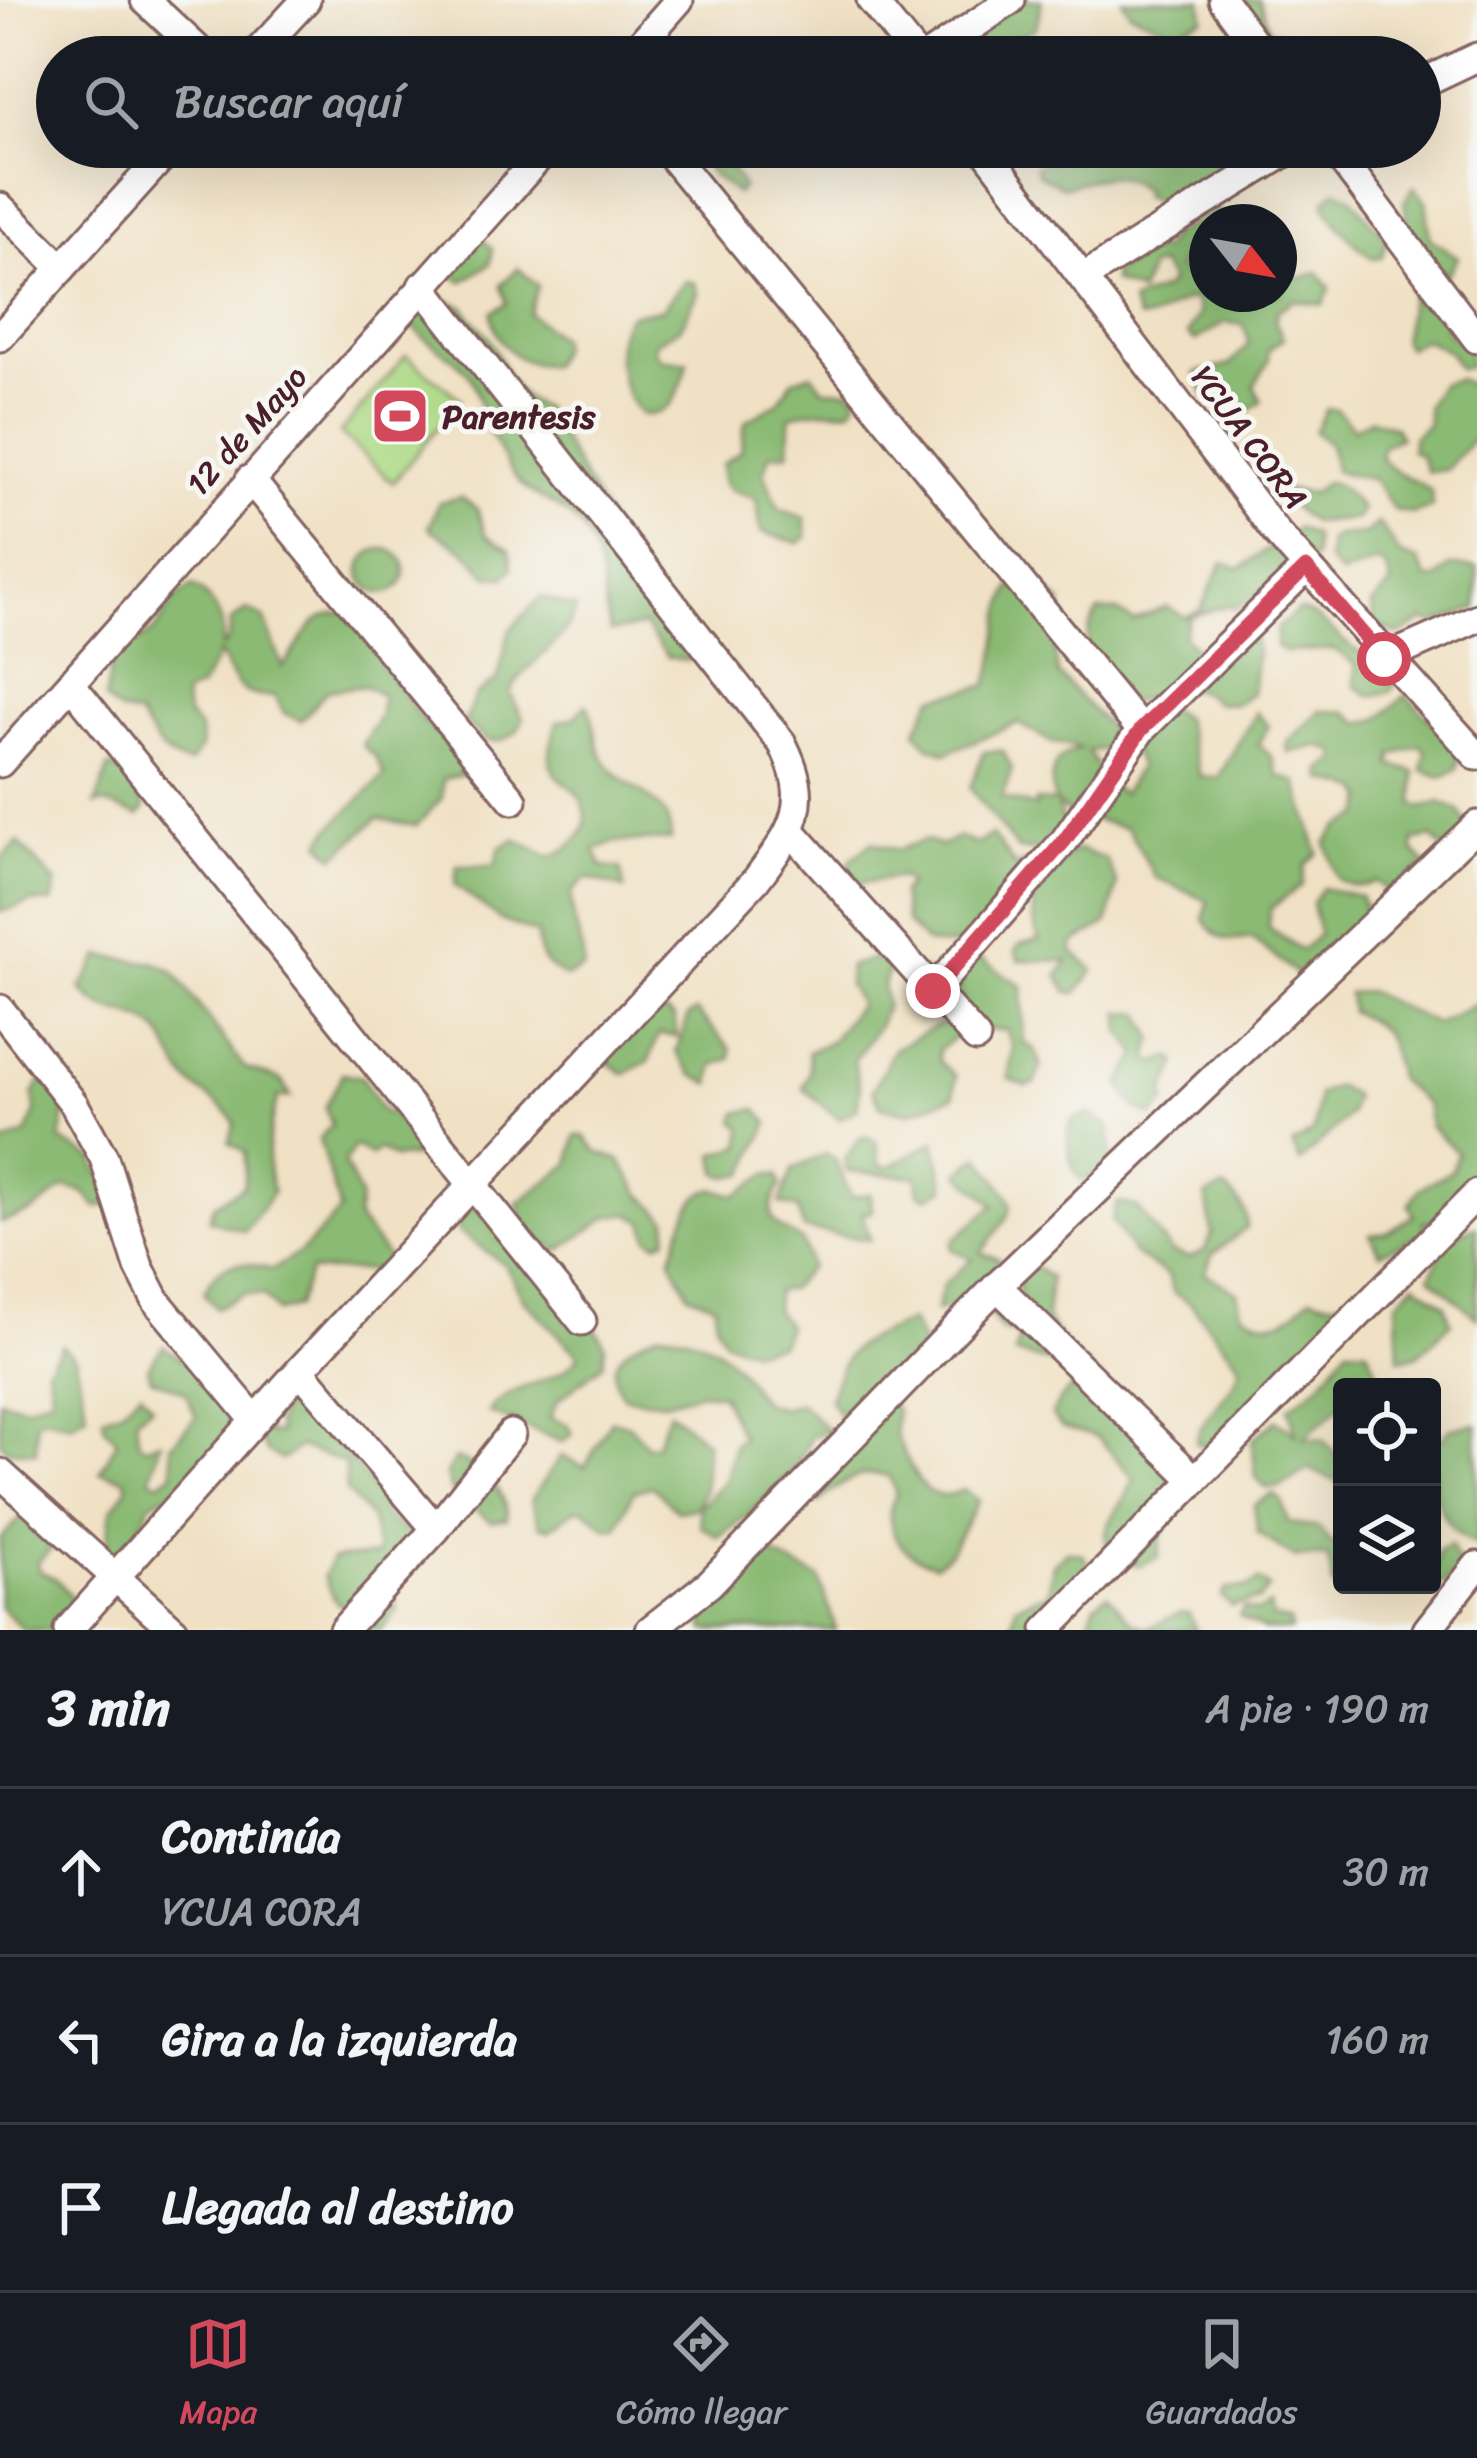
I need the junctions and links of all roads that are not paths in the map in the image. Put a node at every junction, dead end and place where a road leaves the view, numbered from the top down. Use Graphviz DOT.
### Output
graph roads {
  1 [pos="145,0"];
  2 [pos="306,0"];
  3 [pos="680,0"];
  4 [pos="872,0"];
  5 [pos="1011,0"];
  6 [pos="1223,0"];
  7 [pos="184,36"];
  8 [pos="273,36"];
  9 [pos="648,36"];
  10 [pos="900,36"];
  11 [pos="958,36"];
  12 [pos="1250,36"];
  13 [pos="1477,57"];
  14 [pos="1441,74"];
  15 [pos="153,168"];
  16 [pos="529,168"];
  17 [pos="681,168"];
  18 [pos="999,168"];
  19 [pos="1260,168"];
  20 [pos="1348,168"];
  21 [pos="0,207"];
  22 [pos="62,268"];
  23 [pos="1084,277"];
  24 [pos="422,286"];
  25 [pos="1476,335"];
  26 [pos="0,337"];
  27 [pos="250,479"];
  28 [pos="1306,568"];
  29 [pos="1477,618"];
  30 [pos="1384,659"];
  31 [pos="71,684"];
  32 [pos="1141,730"];
  33 [pos="1477,756"];
  34 [pos="0,763"];
  35 [pos="513,800"];
  36 [pos="1477,825"];
  37 [pos="790,830"];
  38 [pos="933,991"];
  39 [pos="0,1009"];
  40 [pos="976,1038"];
  41 [pos="472,1186"];
  42 [pos="1477,1194"];
  43 [pos="997,1286"];
  44 [pos="583,1321"];
  45 [pos="300,1370"];
  46 [pos="255,1420"];
  47 [pos="512,1434"];
  48 [pos="0,1473"];
  49 [pos="1195,1480"];
  50 [pos="436,1529"];
  51 [pos="1477,1565"];
  52 [pos="115,1581"];
  53 [pos="688,1620"];
  54 [pos="1054,1627"];
  55 [pos="68,1630"];
  56 [pos="174,1630"];
  57 [pos="343,1630"];
  58 [pos="650,1630"];
  59 [pos="1426,1630"];
  1 -- 7 [label="street"];
  2 -- 8 [label="street"];
  3 -- 9 [label="street"];
  4 -- 10 [label="street"];
  5 -- 11 [label="street"];
  6 -- 12 [label="street"];
  13 -- 14 [label="street"];
  15 -- 22 [label="street"];
  16 -- 24 [label="street, 12 de Mayo"];
  17 -- 32 [label="street"];
  18 -- 23 [label="street, YCUA CORA"];
  19 -- 23 [label="street"];
  20 -- 25 [label="street"];
  21 -- 22 [label="street"];
  22 -- 26 [label="street"];
  23 -- 28 [label="street, YCUA CORA"];
  24 -- 27 [label="street, 12 de Mayo"];
  24 -- 37 [label="street"];
  27 -- 31 [label="street, 12 de Mayo"];
  27 -- 35 [label="street"];
  28 -- 30 [label="street, YCUA CORA"];
  28 -- 32 [label="street"];
  29 -- 30 [label="street"];
  30 -- 33 [label="street, YCUA CORA"];
  31 -- 34 [label="street, 12 de Mayo"];
  31 -- 41 [label="street"];
  32 -- 38 [label="street"];
  36 -- 43 [label="street"];
  37 -- 38 [label="street"];
  37 -- 41 [label="street"];
  38 -- 40 [label="street"];
  39 -- 46 [label="street"];
  41 -- 44 [label="street"];
  41 -- 45 [label="street"];
  42 -- 49 [label="street"];
  43 -- 49 [label="street"];
  43 -- 53 [label="street"];
  45 -- 46 [label="street"];
  45 -- 50 [label="street"];
  46 -- 52 [label="street"];
  47 -- 50 [label="street"];
  48 -- 52 [label="street"];
  49 -- 54 [label="street"];
  50 -- 57 [label="street"];
  51 -- 59 [label="street"];
  52 -- 55 [label="street"];
  52 -- 56 [label="street"];
  53 -- 58 [label="street"];
}
